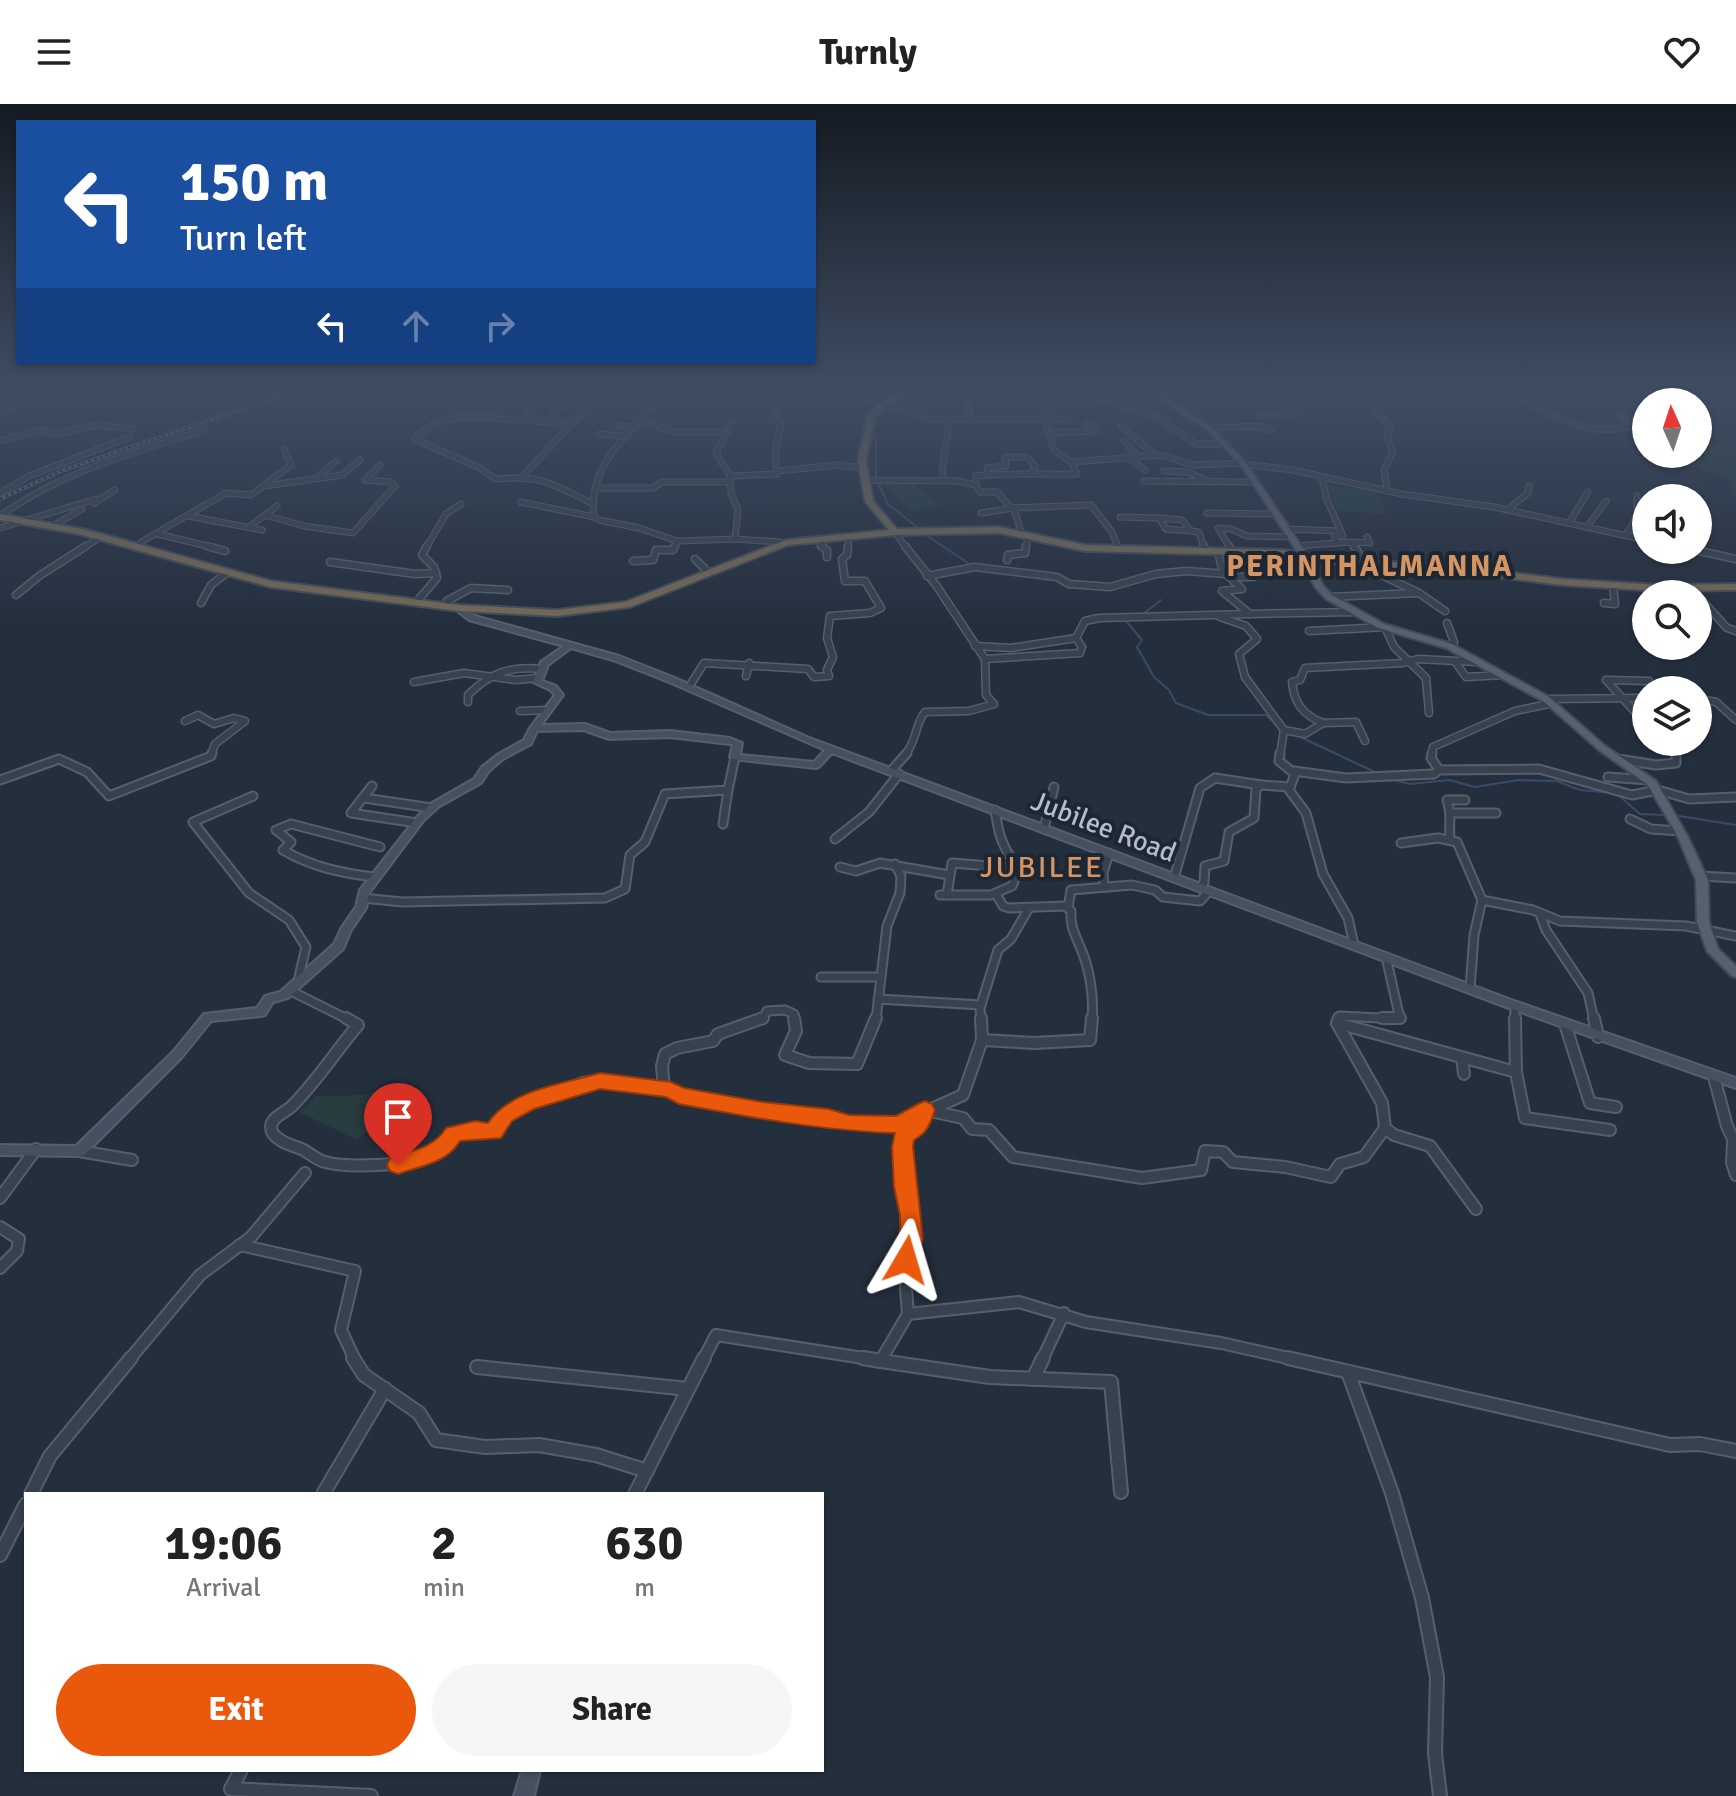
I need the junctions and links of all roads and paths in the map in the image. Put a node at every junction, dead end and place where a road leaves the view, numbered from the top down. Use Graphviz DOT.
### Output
graph roads {
  1 [pos="55,466"];
  2 [pos="97,466"];
  3 [pos="290,466"];
  4 [pos="330,466"];
  5 [pos="353,466"];
  6 [pos="379,466"];
  7 [pos="475,466"];
  8 [pos="533,466"];
  9 [pos="604,466"];
  10 [pos="723,466"];
  11 [pos="776,466"];
  12 [pos="829,466"];
  13 [pos="847,466"];
  14 [pos="942,466"];
  15 [pos="1001,466"];
  16 [pos="1035,466"];
  17 [pos="1073,466"];
  18 [pos="1140,466"];
  19 [pos="1246,466"];
  20 [pos="1260,466"];
  21 [pos="1384,466"];
  22 [pos="863,468"];
  23 [pos="1145,470"];
  24 [pos="777,471"];
  25 [pos="1164,471"];
  26 [pos="1031,474"];
  27 [pos="988,475"];
  28 [pos="523,477"];
  29 [pos="1322,477"];
  30 [pos="317,478"];
  31 [pos="731,479"];
  32 [pos="864,480"];
  33 [pos="944,481"];
  34 [pos="1144,481"];
  35 [pos="1208,481"];
  36 [pos="1257,482"];
  37 [pos="976,485"];
  38 [pos="265,486"];
  39 [pos="1529,486"];
  40 [pos="115,490"];
  41 [pos="567,490"];
  42 [pos="1387,490"];
  43 [pos="594,491"];
  44 [pos="1588,492"];
  45 [pos="0,493"];
  46 [pos="96,499"];
  47 [pos="1606,501"];
  48 [pos="521,502"];
  49 [pos="592,503"];
  50 [pos="461,504"];
  51 [pos="277,506"];
  52 [pos="1012,508"];
  53 [pos="1507,510"];
  54 [pos="981,513"];
  55 [pos="1207,513"];
  56 [pos="1277,514"];
  57 [pos="188,515"];
  58 [pos="265,515"];
  59 [pos="0,516"];
  60 [pos="594,517"];
  61 [pos="1120,517"];
  62 [pos="1159,518"];
  63 [pos="17,520"];
  64 [pos="1632,522"];
  65 [pos="1569,523"];
  66 [pos="51,527"];
  67 [pos="249,527"];
  68 [pos="1587,527"];
  69 [pos="0,528"];
  70 [pos="262,530"];
  71 [pos="1191,531"];
  72 [pos="1340,531"];
  73 [pos="81,532"];
  74 [pos="895,532"];
  75 [pos="1288,533"];
  76 [pos="157,534"];
  77 [pos="1025,535"];
  78 [pos="1626,535"];
  79 [pos="1632,536"];
  80 [pos="849,537"];
  81 [pos="1367,537"];
  82 [pos="805,538"];
  83 [pos="98,539"];
  84 [pos="735,539"];
  85 [pos="820,539"];
  86 [pos="677,541"];
  87 [pos="141,542"];
  88 [pos="780,542"];
  89 [pos="1337,542"];
  90 [pos="1351,542"];
  91 [pos="1296,546"];
  92 [pos="1118,549"];
  93 [pos="225,551"];
  94 [pos="1205,551"];
  95 [pos="1218,551"];
  96 [pos="1232,551"];
  97 [pos="1712,554"];
  98 [pos="1304,556"];
  99 [pos="827,557"];
  100 [pos="695,559"];
  101 [pos="1736,559"];
  102 [pos="1007,560"];
  103 [pos="633,561"];
  104 [pos="330,562"];
  105 [pos="1362,564"];
  106 [pos="705,569"];
  107 [pos="228,572"];
  108 [pos="436,573"];
  109 [pos="1223,573"];
  110 [pos="927,576"];
  111 [pos="1231,577"];
  112 [pos="1253,577"];
  113 [pos="1613,585"];
  114 [pos="1632,587"];
  115 [pos="1736,587"];
  116 [pos="508,590"];
  117 [pos="1712,590"];
  118 [pos="1419,593"];
  119 [pos="16,595"];
  120 [pos="1329,597"];
  121 [pos="419,599"];
  122 [pos="447,601"];
  123 [pos="201,603"];
  124 [pos="1604,603"];
  125 [pos="463,605"];
  126 [pos="1445,611"];
  127 [pos="1356,612"];
  128 [pos="1712,612"];
  129 [pos="1250,614"];
  130 [pos="1220,617"];
  131 [pos="1447,623"];
  132 [pos="1385,627"];
  133 [pos="1309,631"];
  134 [pos="1736,631"];
  135 [pos="1403,634"];
  136 [pos="1076,638"];
  137 [pos="570,645"];
  138 [pos="975,646"];
  139 [pos="1449,646"];
  140 [pos="985,659"];
  141 [pos="1410,661"];
  142 [pos="1478,662"];
  143 [pos="749,663"];
  144 [pos="1456,663"];
  145 [pos="540,673"];
  146 [pos="1503,675"];
  147 [pos="488,676"];
  148 [pos="746,676"];
  149 [pos="1632,681"];
  150 [pos="414,682"];
  151 [pos="689,687"];
  152 [pos="1620,697"];
  153 [pos="1632,697"];
  154 [pos="1549,701"];
  155 [pos="1712,701"];
  156 [pos="468,702"];
  157 [pos="1632,709"];
  158 [pos="548,710"];
  159 [pos="520,711"];
  160 [pos="1429,713"];
  161 [pos="1736,720"];
  162 [pos="185,721"];
  163 [pos="1323,723"];
  164 [pos="534,728"];
  165 [pos="1284,730"];
  166 [pos="1365,741"];
  167 [pos="831,749"];
  168 [pos="1676,756"];
  169 [pos="735,757"];
  170 [pos="1617,759"];
  171 [pos="1439,770"];
  172 [pos="1294,771"];
  173 [pos="895,772"];
  174 [pos="1608,777"];
  175 [pos="0,780"];
  176 [pos="1648,780"];
  177 [pos="1261,785"];
  178 [pos="372,786"];
  179 [pos="1054,787"];
  180 [pos="1290,787"];
  181 [pos="728,790"];
  182 [pos="1658,790"];
  183 [pos="253,796"];
  184 [pos="1736,797"];
  185 [pos="364,798"];
  186 [pos="1465,800"];
  187 [pos="432,808"];
  188 [pos="995,810"];
  189 [pos="1451,813"];
  190 [pos="1496,813"];
  191 [pos="1630,819"];
  192 [pos="417,823"];
  193 [pos="723,824"];
  194 [pos="1044,829"];
  195 [pos="1680,831"];
  196 [pos="835,839"];
  197 [pos="1450,839"];
  198 [pos="1401,843"];
  199 [pos="380,847"];
  200 [pos="1109,853"];
  201 [pos="895,864"];
  202 [pos="840,867"];
  203 [pos="1015,868"];
  204 [pos="949,875"];
  205 [pos="1700,876"];
  206 [pos="374,877"];
  207 [pos="1174,878"];
  208 [pos="1736,878"];
  209 [pos="1104,885"];
  210 [pos="1205,889"];
  211 [pos="996,894"];
  212 [pos="363,898"];
  213 [pos="1482,900"];
  214 [pos="1029,908"];
  215 [pos="1068,908"];
  216 [pos="1540,913"];
  217 [pos="1705,928"];
  218 [pos="1736,936"];
  219 [pos="1354,945"];
  220 [pos="1386,957"];
  221 [pos="1736,973"];
  222 [pos="821,977"];
  223 [pos="879,977"];
  224 [pos="294,986"];
  225 [pos="1470,989"];
  226 [pos="878,999"];
  227 [pos="981,1005"];
  228 [pos="1515,1006"];
  229 [pos="1337,1023"];
  230 [pos="1565,1024"];
  231 [pos="1598,1037"];
  232 [pos="982,1040"];
  233 [pos="1462,1058"];
  234 [pos="1516,1072"];
  235 [pos="1464,1074"];
  236 [pos="1714,1077"];
  237 [pos="1736,1083"];
  238 [pos="664,1089"];
  239 [pos="1616,1107"];
  240 [pos="925,1110"];
  241 [pos="1385,1128"];
  242 [pos="1610,1130"];
  243 [pos="1734,1143"];
  244 [pos="36,1149"];
  245 [pos="0,1150"];
  246 [pos="79,1151"];
  247 [pos="132,1160"];
  248 [pos="305,1173"];
  249 [pos="1736,1175"];
  250 [pos="0,1198"];
  251 [pos="1476,1209"];
  252 [pos="0,1227"];
  253 [pos="240,1245"];
  254 [pos="0,1268"];
  255 [pos="1064,1313"];
  256 [pos="908,1314"];
  257 [pos="881,1361"];
  258 [pos="477,1367"];
  259 [pos="1348,1372"];
  260 [pos="1033,1379"];
  261 [pos="385,1389"];
  262 [pos="688,1389"];
  263 [pos="1736,1451"];
  264 [pos="647,1471"];
  265 [pos="32,1492"];
  266 [pos="324,1492"];
  267 [pos="636,1492"];
  268 [pos="1121,1492"];
  269 [pos="24,1508"];
  270 [pos="0,1555"];
  271 [pos="240,1772"];
  272 [pos="530,1772"];
  273 [pos="371,1796"];
  274 [pos="524,1796"];
  275 [pos="1440,1796"];
  1 -- 45 [label="street"];
  2 -- 59 [label="street"];
  3 -- 38 [label="street"];
  4 -- 30 [label="street"];
  5 -- 30 [label="street"];
  6 -- 58 [label="street"];
  7 -- 28 [label="street"];
  8 -- 28 [label="street"];
  9 -- 43 [label="street"];
  10 -- 31 [label="street"];
  11 -- 24 [label="street"];
  12 -- 24 [label="street"];
  13 -- 22 [label="street"];
  14 -- 33 [label="street"];
  15 -- 27 [label="street"];
  16 -- 26 [label="street"];
  17 -- 27 [label="street"];
  18 -- 23 [label="street"];
  19 -- 36 [label="main road"];
  20 -- 29 [label="street"];
  21 -- 42 [label="street"];
  22 -- 32 [label="highway"];
  24 -- 31 [label="street"];
  25 -- 35 [label="street"];
  27 -- 37 [label="street"];
  28 -- 41 [label="street"];
  29 -- 42 [label="street"];
  29 -- 72 [label="street"];
  30 -- 38 [label="street"];
  31 -- 43 [label="street"];
  31 -- 84 [label="street"];
  32 -- 33 [label="street"];
  32 -- 74 [label="highway"];
  33 -- 37 [label="street"];
  34 -- 35 [label="street"];
  35 -- 36 [label="street"];
  36 -- 56 [label="main road"];
  37 -- 52 [label="street"];
  38 -- 57 [label="street"];
  39 -- 53 [label="street"];
  40 -- 66 [label="street"];
  41 -- 43 [label="street"];
  41 -- 49 [label="street"];
  42 -- 53 [label="street"];
  43 -- 49 [label="street"];
  44 -- 65 [label="street"];
  46 -- 63 [label="street"];
  47 -- 68 [label="street"];
  48 -- 60 [label="street"];
  49 -- 60 [label="street"];
  50 -- 108 [label="street"];
  51 -- 58 [label="street"];
  52 -- 54 [label="street"];
  52 -- 77 [label="street"];
  52 -- 92 [label="street"];
  53 -- 65 [label="street"];
  55 -- 56 [label="street"];
  56 -- 75 [label="main road"];
  57 -- 67 [label="street"];
  57 -- 76 [label="street"];
  58 -- 67 [label="street"];
  59 -- 63 [label="highway"];
  60 -- 86 [label="street"];
  61 -- 62 [label="street"];
  62 -- 71 [label="street"];
  62 -- 71 [label="street"];
  63 -- 66 [label="highway"];
  63 -- 69 [label="street"];
  64 -- 78 [label="street"];
  65 -- 68 [label="street"];
  66 -- 73 [label="highway"];
  67 -- 70 [label="street"];
  68 -- 78 [label="street"];
  71 -- 94 [label="street"];
  72 -- 75 [label="street"];
  72 -- 89 [label="street"];
  73 -- 83 [label="highway"];
  73 -- 87 [label="highway"];
  74 -- 77 [label="highway"];
  74 -- 80 [label="highway"];
  74 -- 82 [label="highway"];
  74 -- 110 [label="street"];
  75 -- 91 [label="main road"];
  75 -- 96 [label="street"];
  76 -- 87 [label="street"];
  76 -- 93 [label="street"];
  77 -- 92 [label="highway"];
  77 -- 102 [label="street"];
  78 -- 79 [label="street"];
  80 -- 85 [label="highway"];
  80 -- 143 [label="street"];
  81 -- 90 [label="street"];
  82 -- 85 [label="highway"];
  82 -- 88 [label="highway"];
  82 -- 125 [label="highway"];
  83 -- 107 [label="highway"];
  83 -- 119 [label="street"];
  84 -- 86 [label="street"];
  84 -- 88 [label="street"];
  85 -- 99 [label="street"];
  86 -- 103 [label="street"];
  87 -- 121 [label="highway"];
  88 -- 106 [label="highway"];
  89 -- 90 [label="street"];
  89 -- 91 [label="street"];
  90 -- 105 [label="street"];
  91 -- 98 [label="main road"];
  92 -- 94 [label="highway"];
  94 -- 95 [label="highway"];
  95 -- 96 [label="highway"];
  95 -- 109 [label="street"];
  96 -- 98 [label="highway"];
  97 -- 101 [label="street"];
  98 -- 105 [label="highway"];
  98 -- 120 [label="main road"];
  100 -- 106 [label="street"];
  104 -- 108 [label="street"];
  105 -- 113 [label="highway"];
  105 -- 118 [label="street"];
  106 -- 125 [label="highway"];
  107 -- 123 [label="street"];
  107 -- 125 [label="highway"];
  108 -- 121 [label="street"];
  109 -- 110 [label="street"];
  109 -- 111 [label="street"];
  110 -- 138 [label="street"];
  111 -- 112 [label="street"];
  111 -- 129 [label="street"];
  113 -- 114 [label="highway"];
  113 -- 124 [label="street"];
  115 -- 117 [label="highway"];
  116 -- 122 [label="street"];
  118 -- 120 [label="street"];
  118 -- 126 [label="street"];
  120 -- 127 [label="main road"];
  120 -- 135 [label="main road"];
  121 -- 122 [label="highway"];
  122 -- 125 [label="highway"];
  125 -- 137 [label="main road, Jubilee Road"];
  127 -- 129 [label="street"];
  127 -- 132 [label="main road"];
  128 -- 134 [label="street"];
  129 -- 130 [label="street"];
  130 -- 136 [label="street"];
  130 -- 165 [label="street"];
  131 -- 139 [label="street"];
  132 -- 133 [label="street"];
  132 -- 135 [label="main road"];
  132 -- 141 [label="street"];
  135 -- 139 [label="main road"];
  136 -- 138 [label="street"];
  136 -- 140 [label="street"];
  137 -- 145 [label="main road"];
  137 -- 151 [label="main road, Jubilee Road"];
  138 -- 140 [label="street"];
  139 -- 142 [label="main road"];
  140 -- 173 [label="street"];
  141 -- 144 [label="street"];
  141 -- 160 [label="street"];
  141 -- 163 [label="street"];
  142 -- 144 [label="street"];
  142 -- 146 [label="main road"];
  143 -- 148 [label="street"];
  143 -- 151 [label="street"];
  144 -- 146 [label="street"];
  145 -- 147 [label="street"];
  145 -- 147 [label="street"];
  145 -- 158 [label="main road"];
  146 -- 154 [label="main road"];
  147 -- 150 [label="street"];
  147 -- 156 [label="street"];
  149 -- 152 [label="street"];
  151 -- 167 [label="main road, Jubilee Road"];
  152 -- 153 [label="street"];
  152 -- 154 [label="street"];
  152 -- 157 [label="street"];
  154 -- 170 [label="main road"];
  154 -- 171 [label="street"];
  155 -- 161 [label="street"];
  158 -- 159 [label="street"];
  158 -- 164 [label="main road"];
  162 -- 175 [label="street"];
  163 -- 165 [label="street"];
  163 -- 166 [label="street"];
  164 -- 169 [label="main road"];
  164 -- 187 [label="main road"];
  165 -- 172 [label="street"];
  167 -- 169 [label="main road"];
  167 -- 173 [label="main road, Jubilee Road"];
  168 -- 170 [label="street"];
  169 -- 181 [label="street"];
  170 -- 176 [label="main road"];
  171 -- 172 [label="street"];
  171 -- 182 [label="street"];
  172 -- 180 [label="street"];
  173 -- 188 [label="main road, Jubilee Road"];
  173 -- 196 [label="street"];
  174 -- 176 [label="street"];
  176 -- 182 [label="main road"];
  177 -- 180 [label="street"];
  177 -- 207 [label="street"];
  177 -- 210 [label="street"];
  178 -- 185 [label="street"];
  179 -- 194 [label="street"];
  180 -- 219 [label="street"];
  181 -- 193 [label="street"];
  181 -- 212 [label="street"];
  182 -- 184 [label="street"];
  182 -- 195 [label="main road"];
  183 -- 224 [label="street"];
  185 -- 187 [label="street"];
  185 -- 192 [label="street"];
  186 -- 189 [label="street"];
  187 -- 192 [label="main road"];
  188 -- 194 [label="main road, Jubilee Road"];
  188 -- 203 [label="street"];
  189 -- 190 [label="street"];
  189 -- 197 [label="street"];
  191 -- 195 [label="street"];
  192 -- 206 [label="main road"];
  194 -- 200 [label="main road, Jubilee Road"];
  195 -- 205 [label="main road"];
  197 -- 198 [label="street"];
  197 -- 213 [label="street"];
  199 -- 206 [label="street"];
  200 -- 207 [label="main road, Jubilee Road"];
  200 -- 209 [label="street"];
  201 -- 202 [label="street"];
  201 -- 204 [label="street"];
  201 -- 223 [label="street"];
  203 -- 204 [label="street"];
  203 -- 211 [label="street"];
  204 -- 211 [label="street"];
  205 -- 208 [label="street"];
  205 -- 217 [label="main road"];
  206 -- 212 [label="main road"];
  207 -- 210 [label="main road, Jubilee Road"];
  209 -- 210 [label="street"];
  209 -- 215 [label="street"];
  210 -- 219 [label="main road, Jubilee Road"];
  211 -- 214 [label="street"];
  212 -- 224 [label="main road"];
  213 -- 216 [label="street"];
  213 -- 225 [label="street"];
  214 -- 215 [label="street"];
  214 -- 227 [label="street"];
  215 -- 232 [label="street"];
  216 -- 217 [label="street"];
  216 -- 231 [label="street"];
  217 -- 218 [label="street"];
  217 -- 221 [label="main road"];
  219 -- 220 [label="main road, Jubilee Road"];
  220 -- 225 [label="main road, Jubilee Road"];
  220 -- 229 [label="street"];
  222 -- 223 [label="street"];
  223 -- 226 [label="street"];
  224 -- 238 [label="street"];
  224 -- 246 [label="main road"];
  225 -- 228 [label="main road, Jubilee Road"];
  226 -- 227 [label="street"];
  226 -- 238 [label="street"];
  227 -- 232 [label="street"];
  228 -- 230 [label="main road, Jubilee Road"];
  228 -- 234 [label="street"];
  229 -- 233 [label="street"];
  229 -- 241 [label="street"];
  230 -- 231 [label="main road, Jubilee Road"];
  230 -- 239 [label="street"];
  231 -- 236 [label="main road, Jubilee Road"];
  232 -- 240 [label="street"];
  233 -- 234 [label="street"];
  233 -- 235 [label="street"];
  234 -- 242 [label="street"];
  236 -- 237 [label="main road, Jubilee Road"];
  236 -- 243 [label="street"];
  238 -- 240 [label="street"];
  240 -- 241 [label="street"];
  240 -- 256 [label="street"];
  241 -- 251 [label="street"];
  243 -- 249 [label="street"];
  244 -- 245 [label="main road"];
  244 -- 246 [label="main road"];
  244 -- 250 [label="street"];
  246 -- 247 [label="street"];
  248 -- 253 [label="street"];
  252 -- 254 [label="street"];
  253 -- 261 [label="street"];
  253 -- 265 [label="street"];
  255 -- 256 [label="street"];
  255 -- 259 [label="street"];
  255 -- 260 [label="street"];
  256 -- 257 [label="street"];
  257 -- 260 [label="street"];
  257 -- 262 [label="street"];
  258 -- 262 [label="street"];
  259 -- 263 [label="street"];
  259 -- 275 [label="street"];
  260 -- 268 [label="street"];
  261 -- 264 [label="street"];
  261 -- 266 [label="street"];
  262 -- 264 [label="street"];
  264 -- 267 [label="street"];
  269 -- 270 [label="street"];
  271 -- 273 [label="street"];
  272 -- 274 [label="main road"];
}
